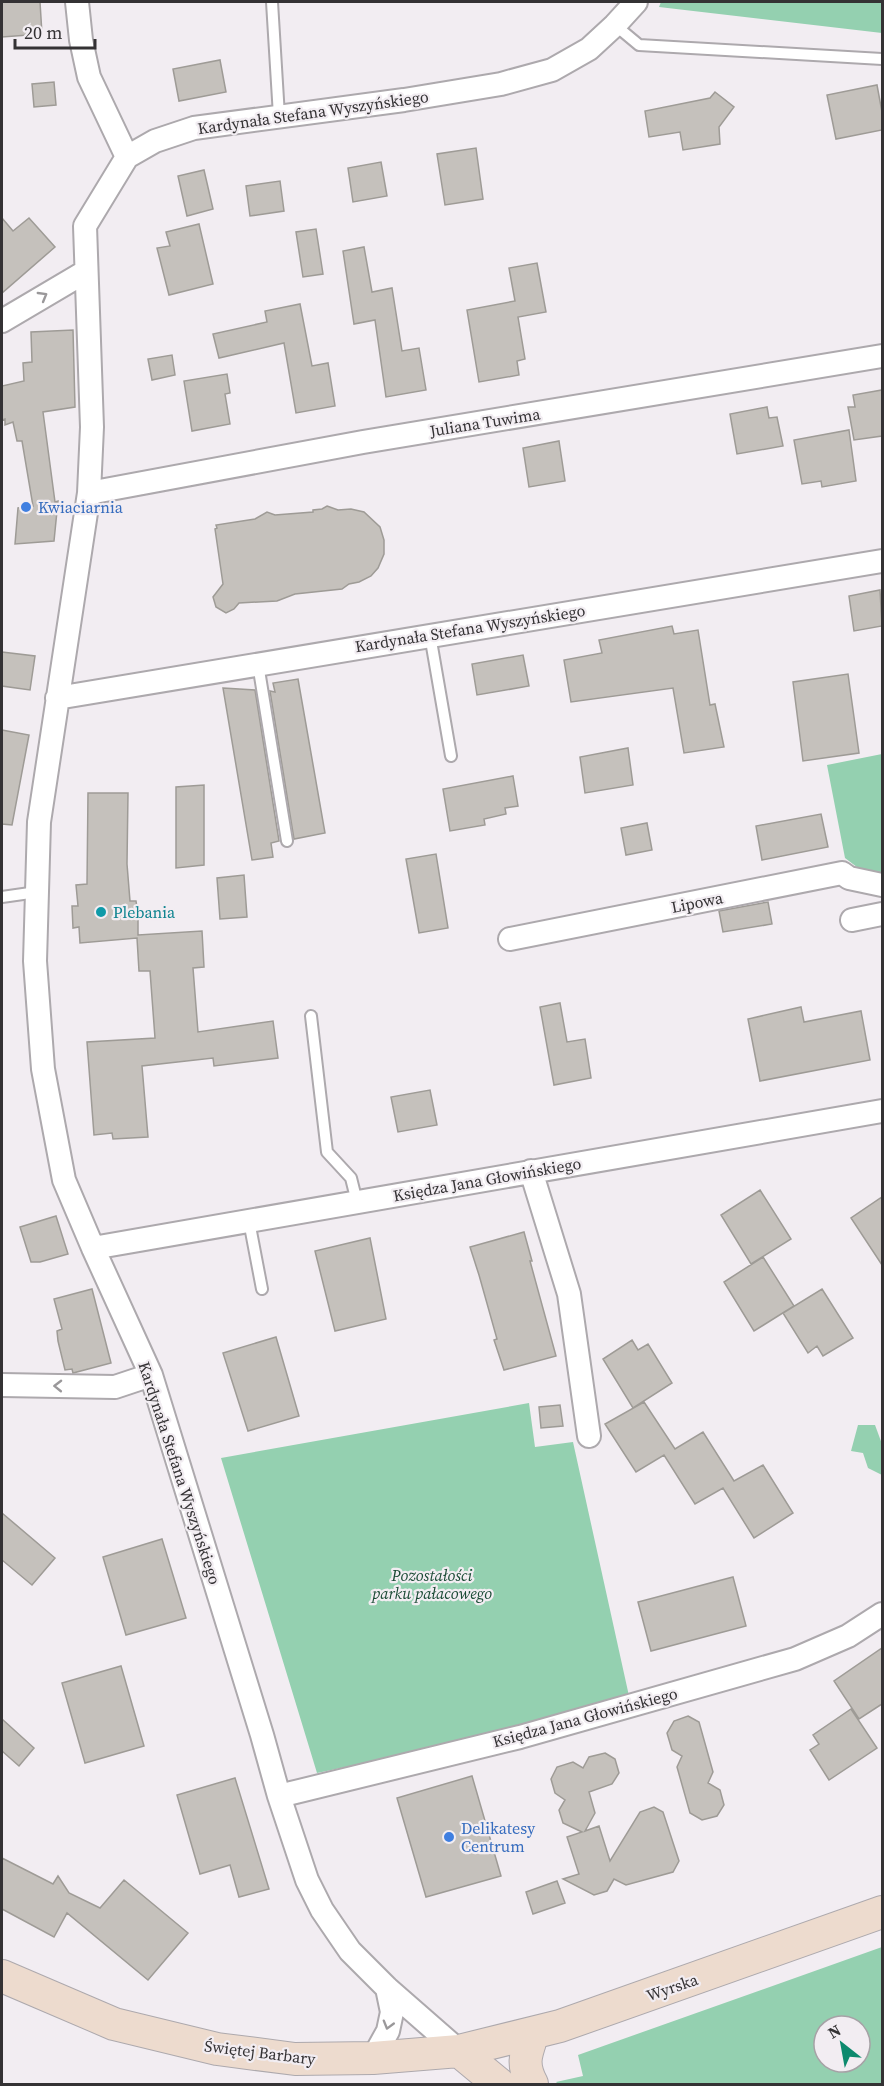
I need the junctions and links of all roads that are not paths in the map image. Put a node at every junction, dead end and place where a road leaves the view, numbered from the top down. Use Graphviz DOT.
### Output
graph roads {
  1 [pos="77,2"];
  2 [pos="272,2"];
  3 [pos="636,2"];
  4 [pos="615,25"];
  5 [pos="882,59"];
  6 [pos="279,116"];
  7 [pos="127,157"];
  8 [pos="86,272"];
  9 [pos="2,321"];
  10 [pos="882,356"];
  11 [pos="89,493"];
  12 [pos="882,561"];
  13 [pos="430,635"];
  14 [pos="258,664"];
  15 [pos="57,698"];
  16 [pos="451,756"];
  17 [pos="287,842"];
  18 [pos="882,885"];
  19 [pos="37,892"];
  20 [pos="2,897"];
  21 [pos="882,914"];
  22 [pos="852,921"];
  23 [pos="510,939"];
  24 [pos="311,1016"];
  25 [pos="882,1111"];
  26 [pos="531,1171"];
  27 [pos="357,1202"];
  28 [pos="249,1221"];
  29 [pos="93,1248"];
  30 [pos="262,1289"];
  31 [pos="151,1375"];
  32 [pos="2,1385"];
  33 [pos="589,1436"];
  34 [pos="882,1614"];
  35 [pos="279,1796"];
  36 [pos="882,1912"];
  37 [pos="2,1976"];
  38 [pos="387,1988"];
  39 [pos="533,2032"];
  40 [pos="459,2052"];
  41 [pos="373,2058"];
  42 [pos="499,2085"];
  43 [pos="532,2085"];
  1 -- 7 [label="street"];
  2 -- 6 [label="lane"];
  3 -- 4 [label="street, Kardynała Stefana Wyszyńskiego"];
  4 -- 5 [label="lane"];
  4 -- 6 [label="street, Kardynała Stefana Wyszyńskiego"];
  6 -- 7 [label="street, Kardynała Stefana Wyszyńskiego"];
  7 -- 8 [label="street, Kardynała Stefana Wyszyńskiego"];
  9 -- 8 [label="street, one-way"];
  8 -- 11 [label="street, Kardynała Stefana Wyszyńskiego"];
  10 -- 11 [label="street, Juliana Tuwima"];
  11 -- 15 [label="street, Kardynała Stefana Wyszyńskiego"];
  12 -- 13 [label="street, Kardynała Stefana Wyszyńskiego"];
  13 -- 14 [label="street, Kardynała Stefana Wyszyńskiego"];
  13 -- 16 [label="lane"];
  14 -- 15 [label="street, Kardynała Stefana Wyszyńskiego"];
  14 -- 17 [label="lane"];
  15 -- 19 [label="street, Kardynała Stefana Wyszyńskiego"];
  18 -- 23 [label="street, Lipowa"];
  19 -- 20 [label="lane"];
  19 -- 29 [label="street, Kardynała Stefana Wyszyńskiego"];
  21 -- 22 [label="street"];
  24 -- 27 [label="lane"];
  25 -- 26 [label="street, Księdza Jana Głowińskiego"];
  26 -- 27 [label="street, Księdza Jana Głowińskiego"];
  26 -- 33 [label="street"];
  27 -- 28 [label="street, Księdza Jana Głowińskiego"];
  28 -- 29 [label="street, Księdza Jana Głowińskiego"];
  28 -- 30 [label="lane"];
  29 -- 31 [label="street, Kardynała Stefana Wyszyńskiego"];
  31 -- 32 [label="street, one-way"];
  31 -- 35 [label="street, Kardynała Stefana Wyszyńskiego"];
  34 -- 35 [label="street, Księdza Jana Głowińskiego"];
  35 -- 38 [label="street, Kardynała Stefana Wyszyńskiego"];
  36 -- 39 [label="street, Wyrska"];
  37 -- 41 [label="street, Świętej Barbary"];
  38 -- 40 [label="street, Kardynała Stefana Wyszyńskiego"];
  38 -- 41 [label="street, one-way"];
  39 -- 40 [label="street, Wyrska"];
  39 -- 43 [label="street"];
  40 -- 41 [label="street, Świętej Barbary"];
  40 -- 42 [label="street"];
}
